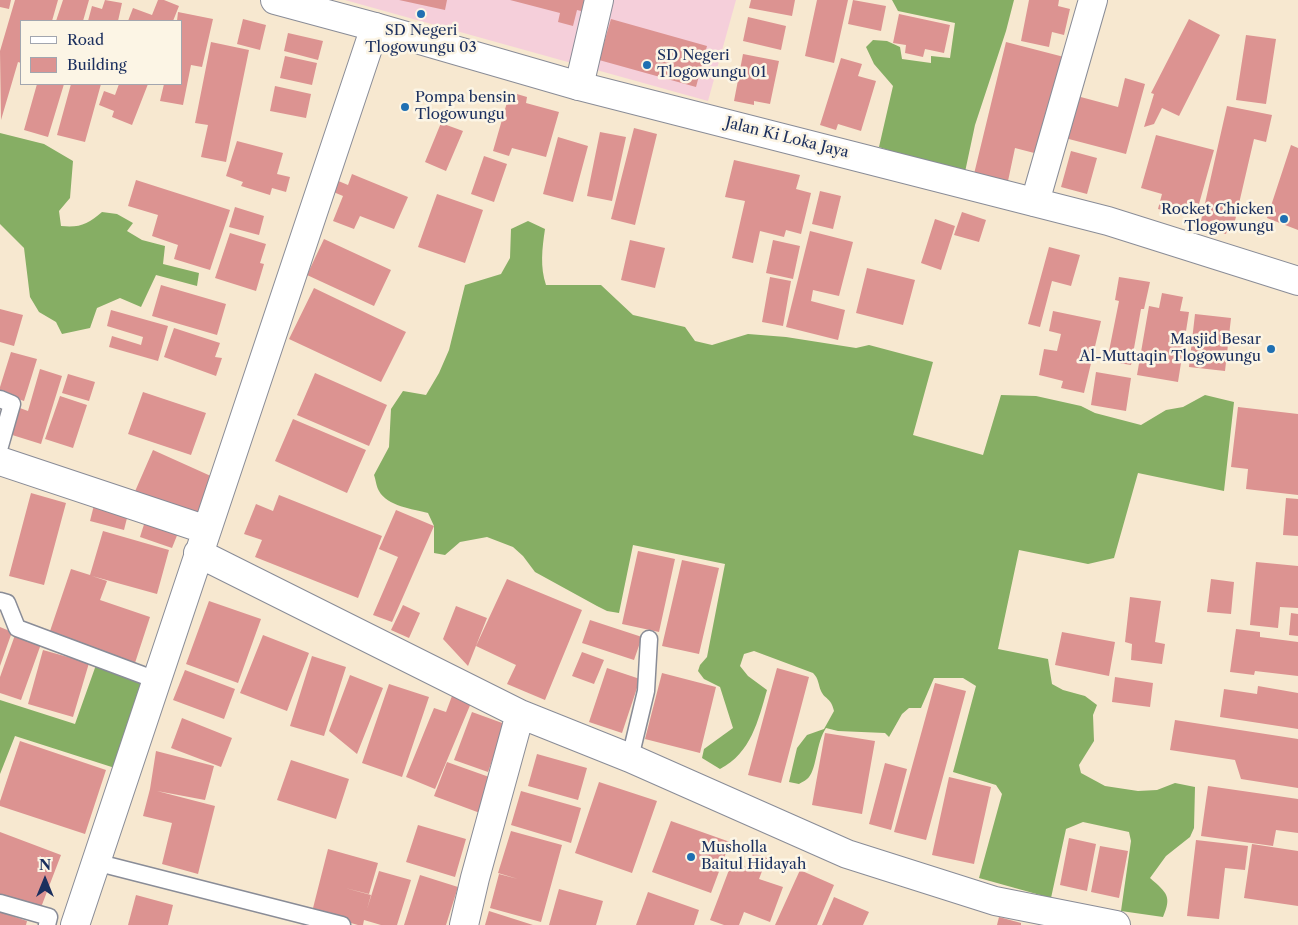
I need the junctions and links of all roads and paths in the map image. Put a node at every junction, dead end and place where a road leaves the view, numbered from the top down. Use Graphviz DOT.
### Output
graph roads {
  1 [pos="275,0"];
  2 [pos="599,0"];
  3 [pos="1093,0"];
  4 [pos="375,27"];
  5 [pos="579,86"];
  6 [pos="1035,202"];
  7 [pos="1298,281"];
  8 [pos="0,399"];
  9 [pos="0,446"];
  10 [pos="0,461"];
  11 [pos="202,542"];
  12 [pos="0,601"];
  13 [pos="649,639"];
  14 [pos="156,680"];
  15 [pos="520,714"];
  16 [pos="630,758"];
  17 [pos="95,862"];
  18 [pos="0,903"];
  19 [pos="47,925"];
  20 [pos="75,925"];
  21 [pos="342,925"];
  22 [pos="464,925"];
  23 [pos="1116,925"];
  1 -- 4 [label="street, Jalan Ki Loka Jaya"];
  2 -- 5 [label="street"];
  3 -- 6 [label="street"];
  4 -- 5 [label="street, Jalan Ki Loka Jaya"];
  4 -- 11 [label="street"];
  5 -- 6 [label="street, Jalan Ki Loka Jaya"];
  6 -- 7 [label="street, Jalan Ki Loka Jaya"];
  8 -- 9 [label="lane"];
  10 -- 11 [label="street"];
  11 -- 14 [label="street"];
  11 -- 15 [label="street"];
  12 -- 14 [label="lane"];
  13 -- 16 [label="lane"];
  14 -- 17 [label="street"];
  15 -- 16 [label="street"];
  15 -- 22 [label="street"];
  16 -- 23 [label="street"];
  17 -- 20 [label="street"];
  17 -- 21 [label="lane"];
  18 -- 19 [label="lane"];
}
